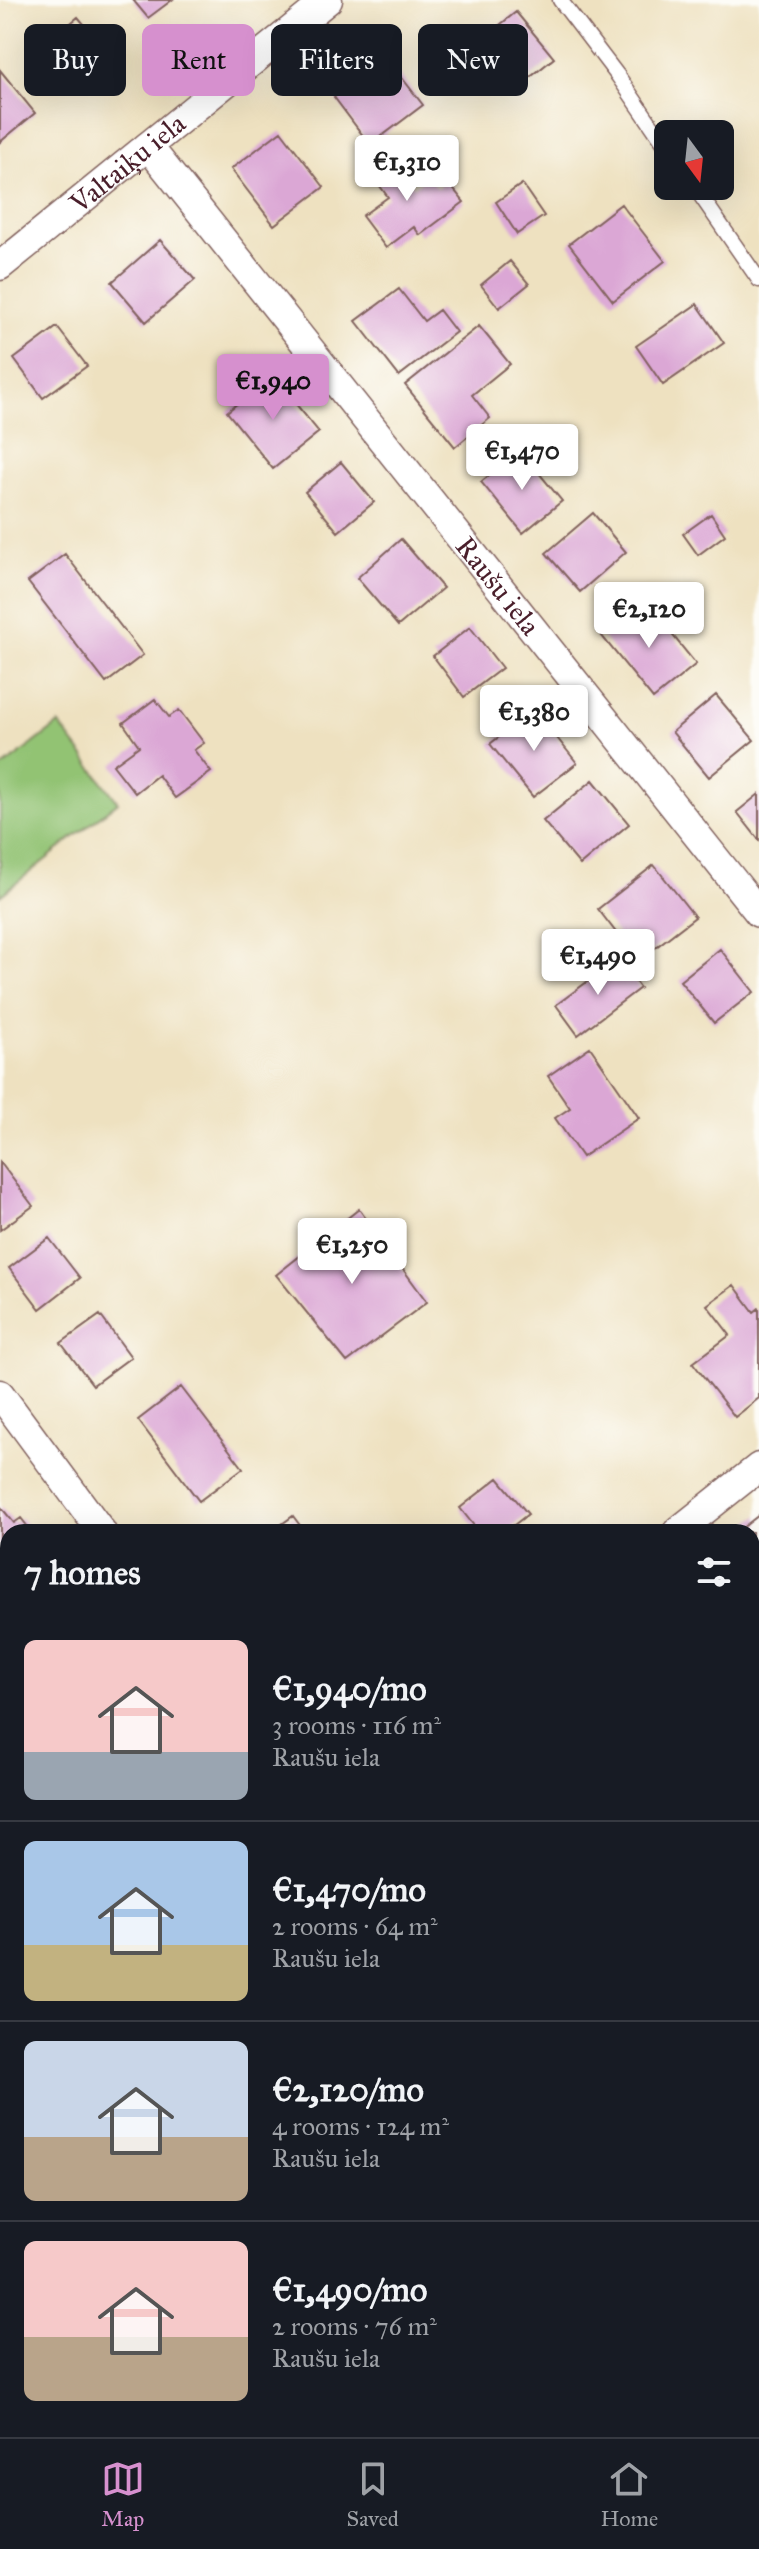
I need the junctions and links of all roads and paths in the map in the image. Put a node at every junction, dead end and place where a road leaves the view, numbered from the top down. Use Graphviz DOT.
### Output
graph roads {
  1 [pos="328,0"];
  2 [pos="560,0"];
  3 [pos="654,129"];
  4 [pos="148,146"];
  5 [pos="704,200"];
  6 [pos="0,266"];
  7 [pos="759,280"];
  8 [pos="759,913"];
  9 [pos="0,1394"];
  10 [pos="759,1467"];
  11 [pos="96,1524"];
  12 [pos="687,1524"];
  1 -- 4 [label="street, Valtaiķu iela"];
  2 -- 3 [label="lane"];
  4 -- 6 [label="street, Valtaiķu iela"];
  4 -- 8 [label="street, Raušu iela"];
  5 -- 7 [label="lane"];
  9 -- 11 [label="street"];
  10 -- 12 [label="street"];
}
